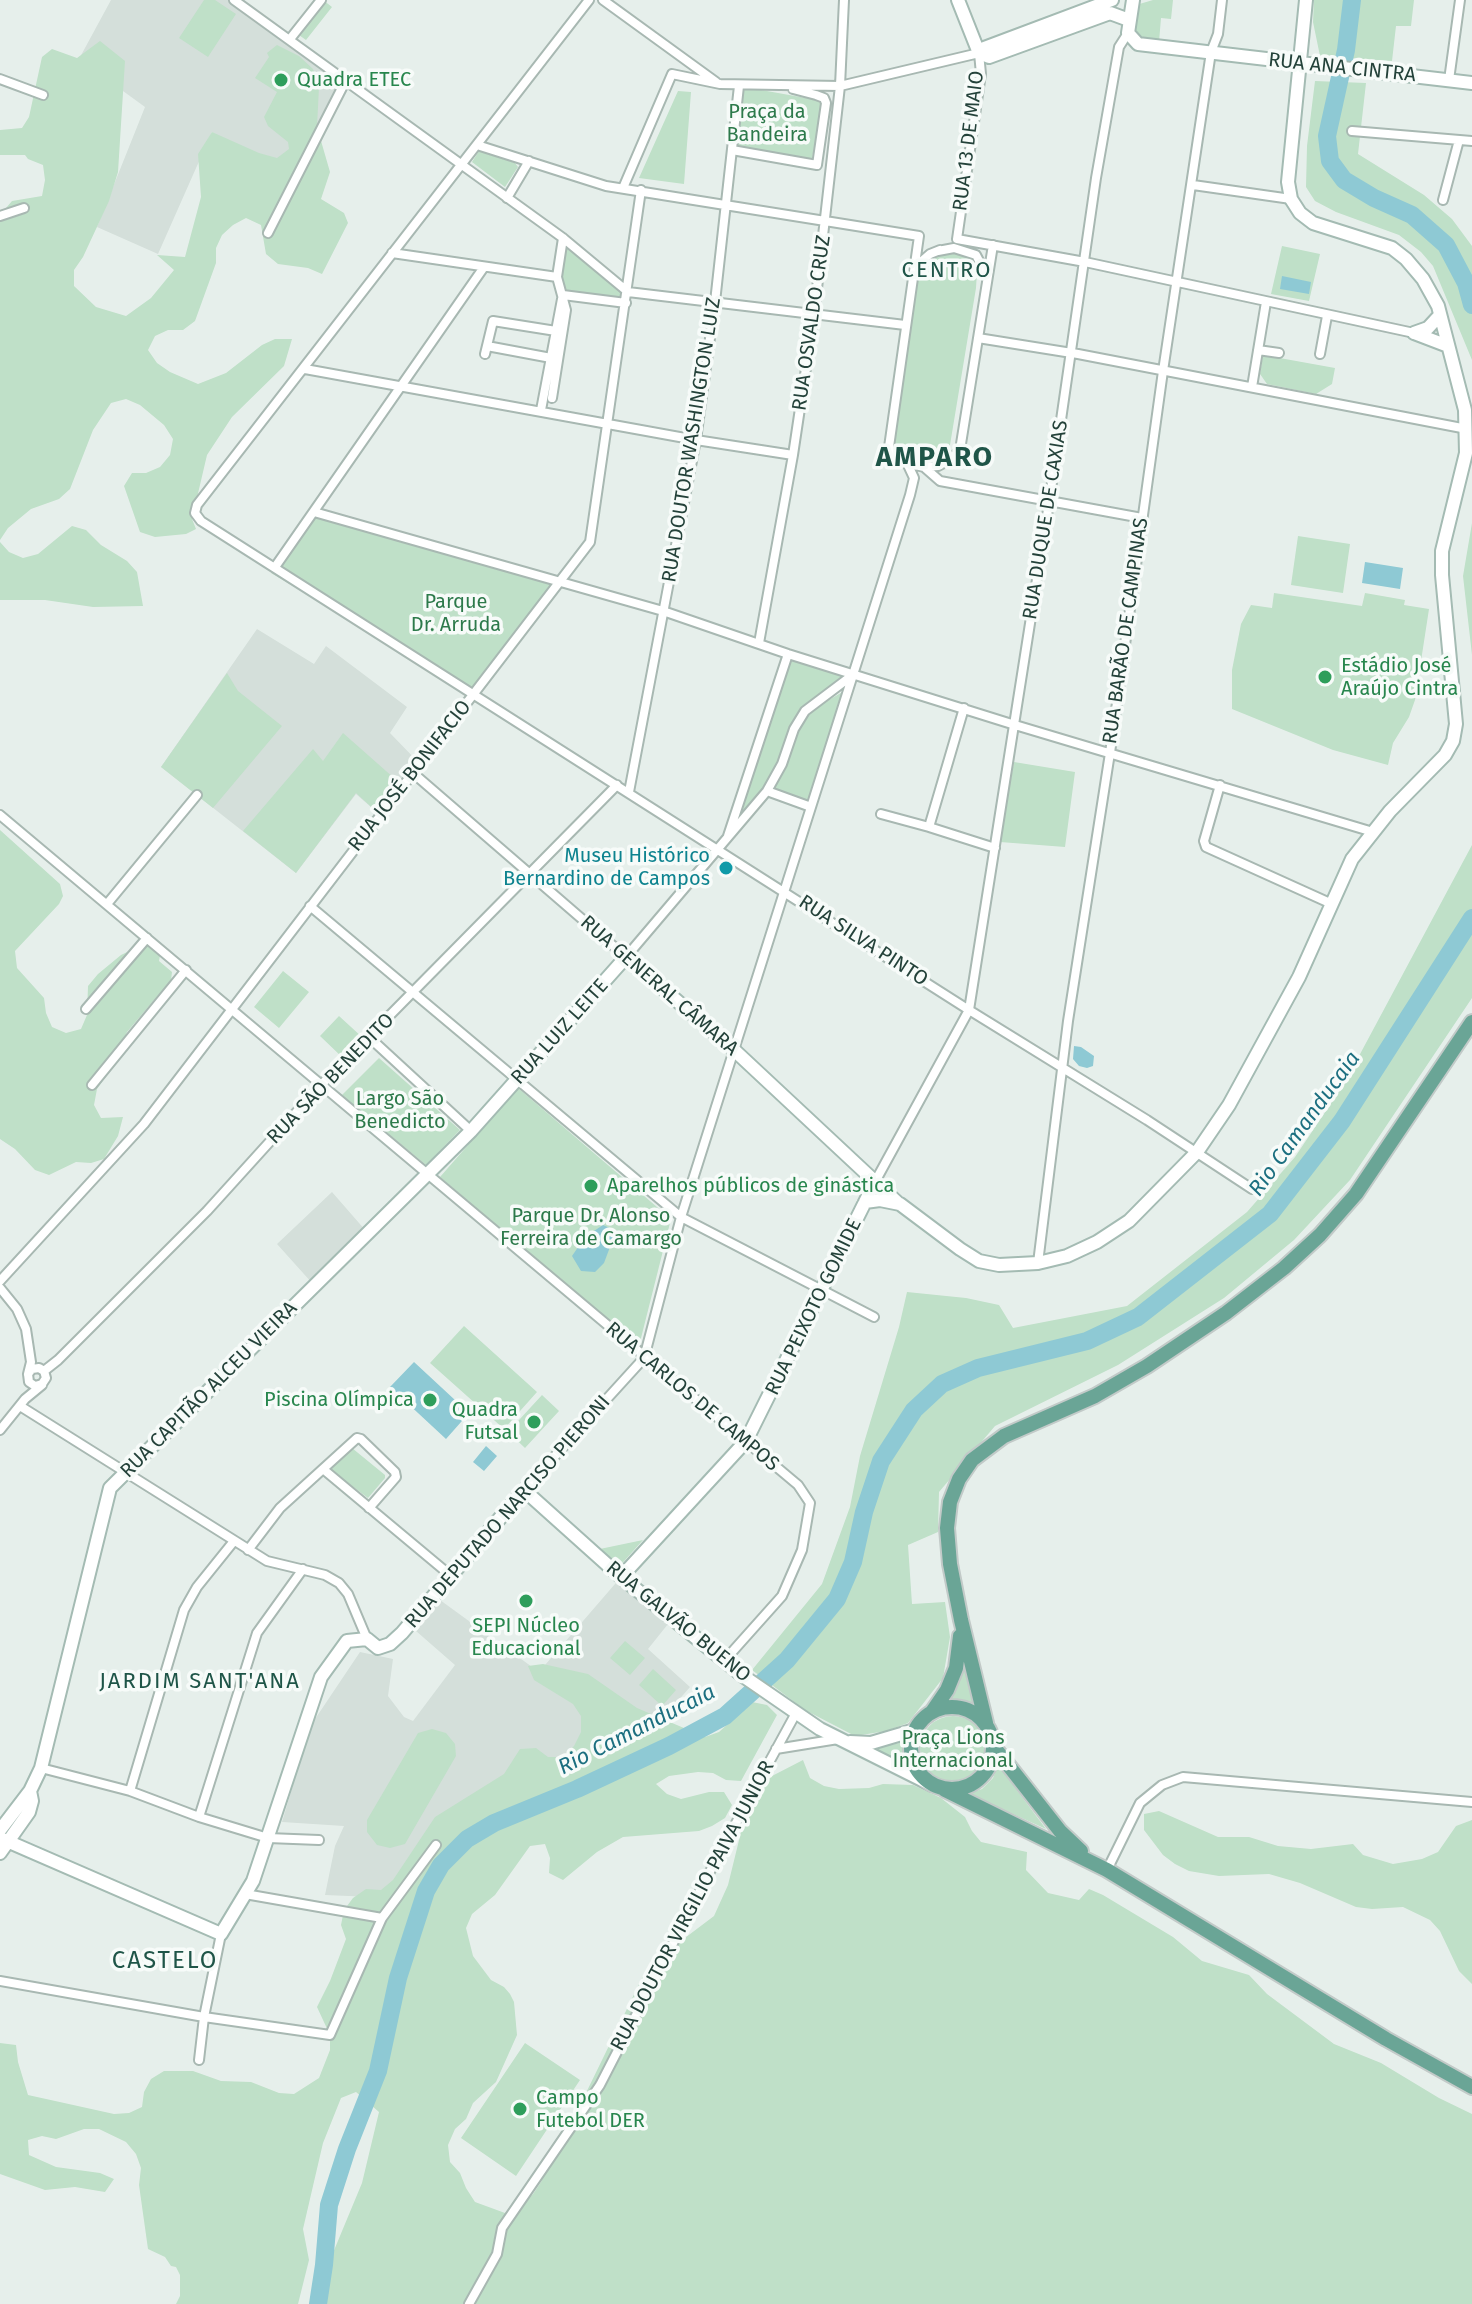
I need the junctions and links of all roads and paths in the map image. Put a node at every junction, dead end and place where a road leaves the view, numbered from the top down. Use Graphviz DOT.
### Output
graph roads {
  1 [pos="234,0"];
  2 [pos="321,0"];
  3 [pos="589,0"];
  4 [pos="603,0"];
  5 [pos="844,0"];
  6 [pos="958,0"];
  7 [pos="1133,0"];
  8 [pos="1222,0"];
  9 [pos="1306,0"];
  10 [pos="1460,0"];
  11 [pos="1114,4"];
  12 [pos="1128,26"];
  13 [pos="290,39"];
  14 [pos="1211,52"];
  15 [pos="979,53"];
  16 [pos="1302,64"];
  17 [pos="0,79"];
  18 [pos="1449,80"];
  19 [pos="345,82"];
  20 [pos="1472,83"];
  21 [pos="720,84"];
  22 [pos="739,86"];
  23 [pos="784,86"];
  24 [pos="840,86"];
  25 [pos="43,95"];
  26 [pos="1352,131"];
  27 [pos="1459,140"];
  28 [pos="1472,141"];
  29 [pos="477,145"];
  30 [pos="732,150"];
  31 [pos="529,161"];
  32 [pos="463,164"];
  33 [pos="1193,185"];
  34 [pos="623,188"];
  35 [pos="641,190"];
  36 [pos="507,198"];
  37 [pos="1291,199"];
  38 [pos="1443,200"];
  39 [pos="727,204"];
  40 [pos="24,208"];
  41 [pos="0,216"];
  42 [pos="826,220"];
  43 [pos="268,233"];
  44 [pos="563,238"];
  45 [pos="957,239"];
  46 [pos="993,245"];
  47 [pos="938,251"];
  48 [pos="392,253"];
  49 [pos="1085,262"];
  50 [pos="484,267"];
  51 [pos="914,270"];
  52 [pos="557,277"];
  53 [pos="987,279"];
  54 [pos="1177,282"];
  55 [pos="628,292"];
  56 [pos="563,295"];
  57 [pos="715,302"];
  58 [pos="1266,302"];
  59 [pos="626,303"];
  60 [pos="814,315"];
  61 [pos="1440,315"];
  62 [pos="1327,316"];
  63 [pos="905,325"];
  64 [pos="556,331"];
  65 [pos="1414,333"];
  66 [pos="978,338"];
  67 [pos="1448,346"];
  68 [pos="1258,350"];
  69 [pos="1071,353"];
  70 [pos="1279,353"];
  71 [pos="1320,354"];
  72 [pos="551,358"];
  73 [pos="305,369"];
  74 [pos="1163,371"];
  75 [pos="402,386"];
  76 [pos="1252,387"];
  77 [pos="552,398"];
  78 [pos="541,410"];
  79 [pos="609,424"];
  80 [pos="1467,429"];
  81 [pos="696,440"];
  82 [pos="793,455"];
  83 [pos="907,463"];
  84 [pos="924,467"];
  85 [pos="1049,503"];
  86 [pos="314,512"];
  87 [pos="1142,518"];
  88 [pos="275,567"];
  89 [pos="558,581"];
  90 [pos="663,611"];
  91 [pos="759,643"];
  92 [pos="788,654"];
  93 [pos="854,674"];
  94 [pos="474,694"];
  95 [pos="964,708"];
  96 [pos="1015,725"];
  97 [pos="1110,753"];
  98 [pos="413,773"];
  99 [pos="617,785"];
  100 [pos="1220,785"];
  101 [pos="767,791"];
  102 [pos="629,792"];
  103 [pos="197,795"];
  104 [pos="811,807"];
  105 [pos="881,814"];
  106 [pos="0,815"];
  107 [pos="929,827"];
  108 [pos="1373,832"];
  109 [pos="727,840"];
  110 [pos="995,848"];
  111 [pos="719,850"];
  112 [pos="530,874"];
  113 [pos="785,891"];
  114 [pos="107,904"];
  115 [pos="1332,904"];
  116 [pos="310,906"];
  117 [pos="147,938"];
  118 [pos="626,957"];
  119 [pos="186,970"];
  120 [pos="415,992"];
  121 [pos="86,1009"];
  122 [pos="232,1009"];
  123 [pos="969,1010"];
  124 [pos="1472,1022"];
  125 [pos="370,1038"];
  126 [pos="733,1049"];
  127 [pos="1063,1067"];
  128 [pos="519,1078"];
  129 [pos="322,1084"];
  130 [pos="92,1085"];
  131 [pos="471,1131"];
  132 [pos="1197,1152"];
  133 [pos="429,1174"];
  134 [pos="876,1180"];
  135 [pos="1252,1189"];
  136 [pos="865,1202"];
  137 [pos="900,1204"];
  138 [pos="681,1217"];
  139 [pos="1038,1263"];
  140 [pos="0,1281"];
  141 [pos="0,1288"];
  142 [pos="821,1291"];
  143 [pos="874,1317"];
  144 [pos="644,1358"];
  145 [pos="38,1367"];
  146 [pos="28,1378"];
  147 [pos="42,1384"];
  148 [pos="23,1402"];
  149 [pos="0,1430"];
  150 [pos="746,1441"];
  151 [pos="323,1469"];
  152 [pos="126,1471"];
  153 [pos="524,1490"];
  154 [pos="369,1508"];
  155 [pos="234,1541"];
  156 [pos="248,1550"];
  157 [pos="303,1569"];
  158 [pos="450,1575"];
  159 [pos="621,1577"];
  160 [pos="961,1620"];
  161 [pos="367,1639"];
  162 [pos="724,1661"];
  163 [pos="932,1712"];
  164 [pos="796,1713"];
  165 [pos="986,1723"];
  166 [pos="915,1730"];
  167 [pos="841,1740"];
  168 [pos="994,1747"];
  169 [pos="776,1749"];
  170 [pos="41,1768"];
  171 [pos="938,1787"];
  172 [pos="30,1791"];
  173 [pos="130,1791"];
  174 [pos="1472,1802"];
  175 [pos="199,1817"];
  176 [pos="0,1830"];
  177 [pos="268,1838"];
  178 [pos="319,1840"];
  179 [pos="3,1844"];
  180 [pos="436,1845"];
  181 [pos="1093,1862"];
  182 [pos="1107,1870"];
  183 [pos="245,1894"];
  184 [pos="382,1918"];
  185 [pos="221,1934"];
  186 [pos="0,1981"];
  187 [pos="204,2017"];
  188 [pos="199,2060"];
  189 [pos="1472,2087"];
  190 [pos="469,2304"];
  1 -- 13 [label="street"];
  2 -- 13 [label="street"];
  3 -- 29 [label="street"];
  4 -- 21 [label="street"];
  5 -- 24 [label="street, RUA OSVALDO CRUZ"];
  6 -- 15 [label="street, RUA 13 DE MAIO"];
  7 -- 12 [label="street"];
  8 -- 14 [label="street, RUA BARÃO DE CAMPINAS"];
  9 -- 16 [label="street"];
  10 -- 18 [label="street"];
  11 -- 12 [label="street, RUA ANA CINTRA"];
  11 -- 15 [label="street"];
  12 -- 14 [label="street, RUA ANA CINTRA"];
  12 -- 49 [label="street, RUA DUQUE DE CAXIAS"];
  13 -- 19 [label="street"];
  14 -- 16 [label="street, RUA ANA CINTRA"];
  14 -- 33 [label="street, RUA BARÃO DE CAMPINAS"];
  15 -- 24 [label="street"];
  15 -- 45 [label="street, RUA 13 DE MAIO"];
  16 -- 18 [label="street, RUA ANA CINTRA"];
  16 -- 37 [label="street"];
  17 -- 25 [label="street"];
  18 -- 20 [label="street, RUA ANA CINTRA"];
  19 -- 32 [label="street"];
  19 -- 43 [label="street"];
  21 -- 22 [label="street"];
  21 -- 34 [label="street"];
  22 -- 23 [label="street"];
  22 -- 30 [label="street, RUA DOUTOR WASHINGTON LUIZ"];
  23 -- 24 [label="street"];
  23 -- 30 [label="street"];
  24 -- 42 [label="street, RUA OSVALDO CRUZ"];
  26 -- 27 [label="street"];
  27 -- 28 [label="street"];
  27 -- 38 [label="street"];
  29 -- 31 [label="street"];
  29 -- 32 [label="street"];
  30 -- 39 [label="street, RUA DOUTOR WASHINGTON LUIZ"];
  31 -- 34 [label="street"];
  31 -- 36 [label="street"];
  32 -- 36 [label="street"];
  32 -- 48 [label="street"];
  33 -- 37 [label="street"];
  33 -- 54 [label="street, RUA BARÃO DE CAMPINAS"];
  34 -- 35 [label="street"];
  35 -- 39 [label="street"];
  35 -- 55 [label="street, RUA JOSÉ BONIFACIO"];
  36 -- 44 [label="street"];
  37 -- 61 [label="street, RUA GENERAL CÂMARA"];
  39 -- 42 [label="street"];
  39 -- 57 [label="street, RUA DOUTOR WASHINGTON LUIZ"];
  40 -- 41 [label="street"];
  42 -- 51 [label="street"];
  42 -- 60 [label="street, RUA OSVALDO CRUZ"];
  44 -- 52 [label="street"];
  44 -- 55 [label="street"];
  45 -- 46 [label="street"];
  45 -- 47 [label="street"];
  46 -- 49 [label="street"];
  46 -- 53 [label="street"];
  47 -- 51 [label="street"];
  47 -- 53 [label="street"];
  48 -- 50 [label="street"];
  48 -- 73 [label="street"];
  49 -- 54 [label="street"];
  49 -- 69 [label="street, RUA DUQUE DE CAXIAS"];
  50 -- 52 [label="street"];
  50 -- 75 [label="street"];
  51 -- 63 [label="street"];
  52 -- 56 [label="street"];
  53 -- 66 [label="street"];
  54 -- 58 [label="street"];
  54 -- 74 [label="street, RUA BARÃO DE CAMPINAS"];
  55 -- 57 [label="street"];
  55 -- 59 [label="street, RUA JOSÉ BONIFACIO"];
  56 -- 59 [label="street"];
  56 -- 64 [label="street"];
  56 -- 77 [label="street"];
  57 -- 60 [label="street"];
  57 -- 81 [label="street, RUA DOUTOR WASHINGTON LUIZ"];
  58 -- 62 [label="street"];
  58 -- 68 [label="street"];
  59 -- 79 [label="street, RUA JOSÉ BONIFACIO"];
  60 -- 63 [label="street"];
  60 -- 82 [label="street, RUA OSVALDO CRUZ"];
  61 -- 65 [label="street"];
  61 -- 67 [label="street, RUA GENERAL CÂMARA"];
  62 -- 65 [label="street"];
  62 -- 71 [label="street"];
  63 -- 83 [label="street"];
  64 -- 72 [label="street"];
  64 -- 72 [label="street"];
  65 -- 67 [label="street"];
  66 -- 69 [label="street"];
  66 -- 84 [label="street"];
  67 -- 80 [label="street, RUA GENERAL CÂMARA"];
  68 -- 70 [label="street"];
  68 -- 76 [label="street"];
  69 -- 74 [label="street"];
  69 -- 85 [label="street, RUA DUQUE DE CAXIAS"];
  72 -- 78 [label="street"];
  73 -- 75 [label="street"];
  73 -- 88 [label="street, RUA SILVA PINTO"];
  74 -- 76 [label="street"];
  74 -- 87 [label="street, RUA BARÃO DE CAMPINAS"];
  75 -- 78 [label="street"];
  75 -- 86 [label="street"];
  76 -- 80 [label="street"];
  78 -- 79 [label="street"];
  79 -- 81 [label="street"];
  79 -- 89 [label="street, RUA JOSÉ BONIFACIO"];
  80 -- 108 [label="street, RUA GENERAL CÂMARA"];
  81 -- 82 [label="street"];
  81 -- 90 [label="street, RUA DOUTOR WASHINGTON LUIZ"];
  82 -- 91 [label="street, RUA OSVALDO CRUZ"];
  83 -- 84 [label="street"];
  83 -- 93 [label="street"];
  84 -- 85 [label="street"];
  85 -- 87 [label="street"];
  85 -- 96 [label="street, RUA DUQUE DE CAXIAS"];
  86 -- 88 [label="street"];
  86 -- 89 [label="street"];
  87 -- 97 [label="street, RUA BARÃO DE CAMPINAS"];
  88 -- 94 [label="street, RUA SILVA PINTO"];
  89 -- 90 [label="street"];
  89 -- 94 [label="street, RUA JOSÉ BONIFACIO"];
  90 -- 91 [label="street"];
  90 -- 102 [label="street, RUA DOUTOR WASHINGTON LUIZ"];
  91 -- 92 [label="street"];
  92 -- 93 [label="street"];
  92 -- 109 [label="street"];
  93 -- 95 [label="street"];
  93 -- 101 [label="street, RUA LUIZ LEITE"];
  93 -- 104 [label="street"];
  94 -- 98 [label="street, RUA JOSÉ BONIFACIO"];
  94 -- 99 [label="street, RUA SILVA PINTO"];
  95 -- 96 [label="street"];
  95 -- 107 [label="street"];
  96 -- 97 [label="street"];
  96 -- 110 [label="street, RUA DUQUE DE CAXIAS"];
  97 -- 100 [label="street"];
  97 -- 127 [label="street, RUA BARÃO DE CAMPINAS"];
  98 -- 112 [label="street, RUA GENERAL CÂMARA"];
  98 -- 116 [label="street, RUA JOSÉ BONIFACIO"];
  99 -- 102 [label="street, RUA SILVA PINTO"];
  99 -- 112 [label="street, RUA SÃO BENEDITO"];
  100 -- 108 [label="street"];
  100 -- 115 [label="street"];
  101 -- 104 [label="street"];
  101 -- 109 [label="street, RUA LUIZ LEITE"];
  102 -- 111 [label="street, RUA SILVA PINTO"];
  103 -- 114 [label="street"];
  104 -- 113 [label="street"];
  105 -- 107 [label="street"];
  106 -- 114 [label="street"];
  107 -- 110 [label="street"];
  108 -- 115 [label="street, RUA GENERAL CÂMARA"];
  109 -- 111 [label="street, RUA LUIZ LEITE"];
  110 -- 123 [label="street, RUA DUQUE DE CAXIAS"];
  111 -- 113 [label="street, RUA SILVA PINTO"];
  111 -- 118 [label="street, RUA LUIZ LEITE"];
  112 -- 118 [label="street, RUA GENERAL CÂMARA"];
  112 -- 120 [label="street, RUA SÃO BENEDITO"];
  113 -- 123 [label="street, RUA SILVA PINTO"];
  113 -- 126 [label="street"];
  114 -- 117 [label="street"];
  115 -- 132 [label="street, RUA GENERAL CÂMARA"];
  116 -- 120 [label="street"];
  116 -- 122 [label="street, RUA JOSÉ BONIFACIO"];
  117 -- 119 [label="street"];
  117 -- 121 [label="street"];
  118 -- 126 [label="street, RUA GENERAL CÂMARA"];
  118 -- 128 [label="street, RUA LUIZ LEITE"];
  119 -- 122 [label="street"];
  119 -- 130 [label="street"];
  120 -- 125 [label="street, RUA SÃO BENEDITO"];
  120 -- 128 [label="street"];
  122 -- 129 [label="street"];
  122 -- 140 [label="street, RUA JOSÉ BONIFACIO"];
  123 -- 127 [label="street, RUA SILVA PINTO"];
  123 -- 134 [label="street, RUA PEIXOTO GOMIDE"];
  124 -- 160 [label="main road"];
  125 -- 129 [label="street, RUA SÃO BENEDITO"];
  125 -- 131 [label="street"];
  126 -- 134 [label="street, RUA GENERAL CÂMARA"];
  126 -- 138 [label="street"];
  127 -- 132 [label="street, RUA SILVA PINTO"];
  127 -- 139 [label="street, RUA BARÃO DE CAMPINAS"];
  128 -- 131 [label="street, RUA LUIZ LEITE"];
  128 -- 138 [label="street"];
  129 -- 133 [label="street, RUA CARLOS DE CAMPOS"];
  129 -- 145 [label="street, RUA SÃO BENEDITO"];
  131 -- 133 [label="street, RUA LUIZ LEITE"];
  132 -- 135 [label="street, RUA SILVA PINTO"];
  132 -- 139 [label="street, RUA GENERAL CÂMARA"];
  133 -- 144 [label="street, RUA CARLOS DE CAMPOS"];
  133 -- 152 [label="street, RUA CAPITÃO ALCEU VIEIRA"];
  134 -- 136 [label="street, RUA PEIXOTO GOMIDE"];
  134 -- 137 [label="street, RUA GENERAL CÂMARA"];
  136 -- 137 [label="street"];
  136 -- 142 [label="street, RUA PEIXOTO GOMIDE"];
  137 -- 139 [label="street, RUA GENERAL CÂMARA"];
  138 -- 142 [label="street"];
  138 -- 144 [label="street"];
  141 -- 145 [label="street"];
  142 -- 143 [label="street"];
  142 -- 150 [label="street, RUA PEIXOTO GOMIDE"];
  144 -- 150 [label="street, RUA CARLOS DE CAMPOS"];
  144 -- 153 [label="street, RUA DEPUTADO NARCISO PIERONI"];
  145 -- 146 [label="street"];
  145 -- 147 [label="street"];
  146 -- 147 [label="street"];
  146 -- 148 [label="street"];
  147 -- 148 [label="street"];
  148 -- 149 [label="street"];
  148 -- 152 [label="street"];
  150 -- 159 [label="street, RUA PEIXOTO GOMIDE"];
  150 -- 162 [label="street, RUA CARLOS DE CAMPOS"];
  151 -- 154 [label="street"];
  151 -- 154 [label="street"];
  151 -- 156 [label="street"];
  152 -- 155 [label="street"];
  152 -- 170 [label="street, RUA CAPITÃO ALCEU VIEIRA"];
  153 -- 158 [label="street, RUA DEPUTADO NARCISO PIERONI"];
  153 -- 159 [label="street, RUA GALVÃO BUENO"];
  154 -- 158 [label="street"];
  155 -- 156 [label="street"];
  155 -- 173 [label="street"];
  156 -- 157 [label="street"];
  157 -- 161 [label="street"];
  157 -- 175 [label="street"];
  158 -- 161 [label="street, RUA DEPUTADO NARCISO PIERONI"];
  159 -- 162 [label="street, RUA GALVÃO BUENO"];
  160 -- 163 [label="main road"];
  160 -- 165 [label="main road"];
  161 -- 177 [label="street"];
  162 -- 164 [label="street, RUA GALVÃO BUENO"];
  163 -- 165 [label="main road"];
  163 -- 166 [label="main road"];
  164 -- 167 [label="street, RUA GALVÃO BUENO"];
  164 -- 169 [label="street, RUA DOUTOR VIRGILIO PAIVA JUNIOR"];
  165 -- 168 [label="main road"];
  166 -- 167 [label="street"];
  166 -- 171 [label="main road"];
  167 -- 169 [label="street"];
  167 -- 171 [label="street, RUA GALVÃO BUENO"];
  168 -- 171 [label="main road"];
  168 -- 181 [label="main road"];
  169 -- 190 [label="street, RUA DOUTOR VIRGILIO PAIVA JUNIOR"];
  170 -- 172 [label="street, RUA CAPITÃO ALCEU VIEIRA"];
  170 -- 173 [label="street"];
  171 -- 181 [label="main road"];
  172 -- 176 [label="street"];
  172 -- 179 [label="street"];
  173 -- 175 [label="street"];
  174 -- 182 [label="street"];
  175 -- 177 [label="street"];
  177 -- 178 [label="street"];
  177 -- 183 [label="street"];
  179 -- 185 [label="street"];
  180 -- 184 [label="street"];
  181 -- 182 [label="main road"];
  182 -- 189 [label="main road"];
  183 -- 184 [label="street"];
  183 -- 185 [label="street"];
  184 -- 187 [label="street"];
  185 -- 187 [label="street"];
  186 -- 187 [label="street"];
  187 -- 188 [label="street"];
}
